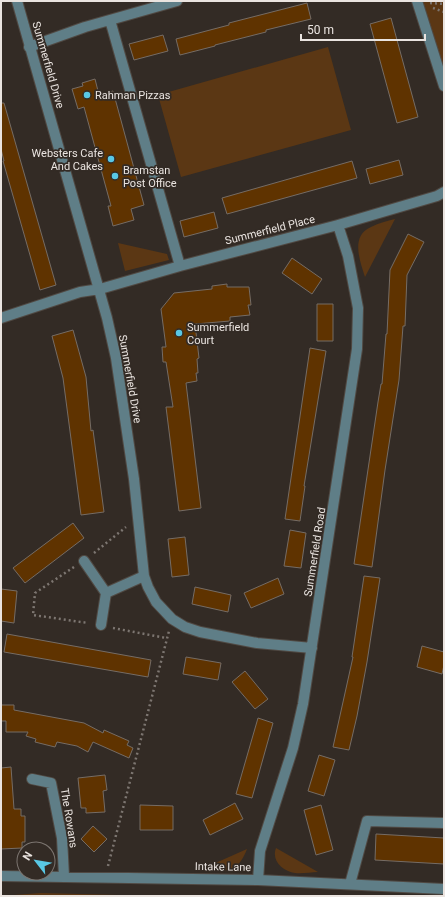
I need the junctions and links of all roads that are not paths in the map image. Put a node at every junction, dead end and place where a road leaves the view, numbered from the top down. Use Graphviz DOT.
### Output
graph roads {
  1 [pos="17,1"];
  2 [pos="417,1"];
  3 [pos="171,2"];
  4 [pos="110,20"];
  5 [pos="29,47"];
  6 [pos="444,86"];
  7 [pos="444,192"];
  8 [pos="338,225"];
  9 [pos="180,266"];
  10 [pos="100,289"];
  11 [pos="1,318"];
  12 [pos="84,560"];
  13 [pos="144,576"];
  14 [pos="106,593"];
  15 [pos="101,625"];
  16 [pos="312,648"];
  17 [pos="32,779"];
  18 [pos="444,823"];
  19 [pos="1,876"];
  20 [pos="64,876"];
  21 [pos="258,880"];
  22 [pos="350,884"];
  23 [pos="444,889"];
  1 -- 5 [label="street, Summerfield Drive"];
  2 -- 6 [label="street"];
  3 -- 4 [label="street"];
  4 -- 5 [label="street"];
  4 -- 9 [label="street"];
  5 -- 10 [label="street, Summerfield Drive"];
  7 -- 8 [label="street, Summerfield Place"];
  8 -- 9 [label="street, Summerfield Place"];
  8 -- 16 [label="street, Summerfield Road"];
  9 -- 10 [label="street, Summerfield Place"];
  10 -- 11 [label="street, Summerfield Place"];
  10 -- 13 [label="street, Summerfield Drive"];
  12 -- 14 [label="street"];
  13 -- 14 [label="street"];
  13 -- 16 [label="street, Summerfield Drive"];
  14 -- 15 [label="street"];
  16 -- 21 [label="street, Summerfield Road"];
  17 -- 20 [label="street, The Rowans"];
  18 -- 22 [label="street"];
  19 -- 20 [label="street, Intake Lane"];
  20 -- 21 [label="street, Intake Lane"];
  21 -- 22 [label="street, Intake Lane"];
  22 -- 23 [label="street, Intake Lane"];
}
